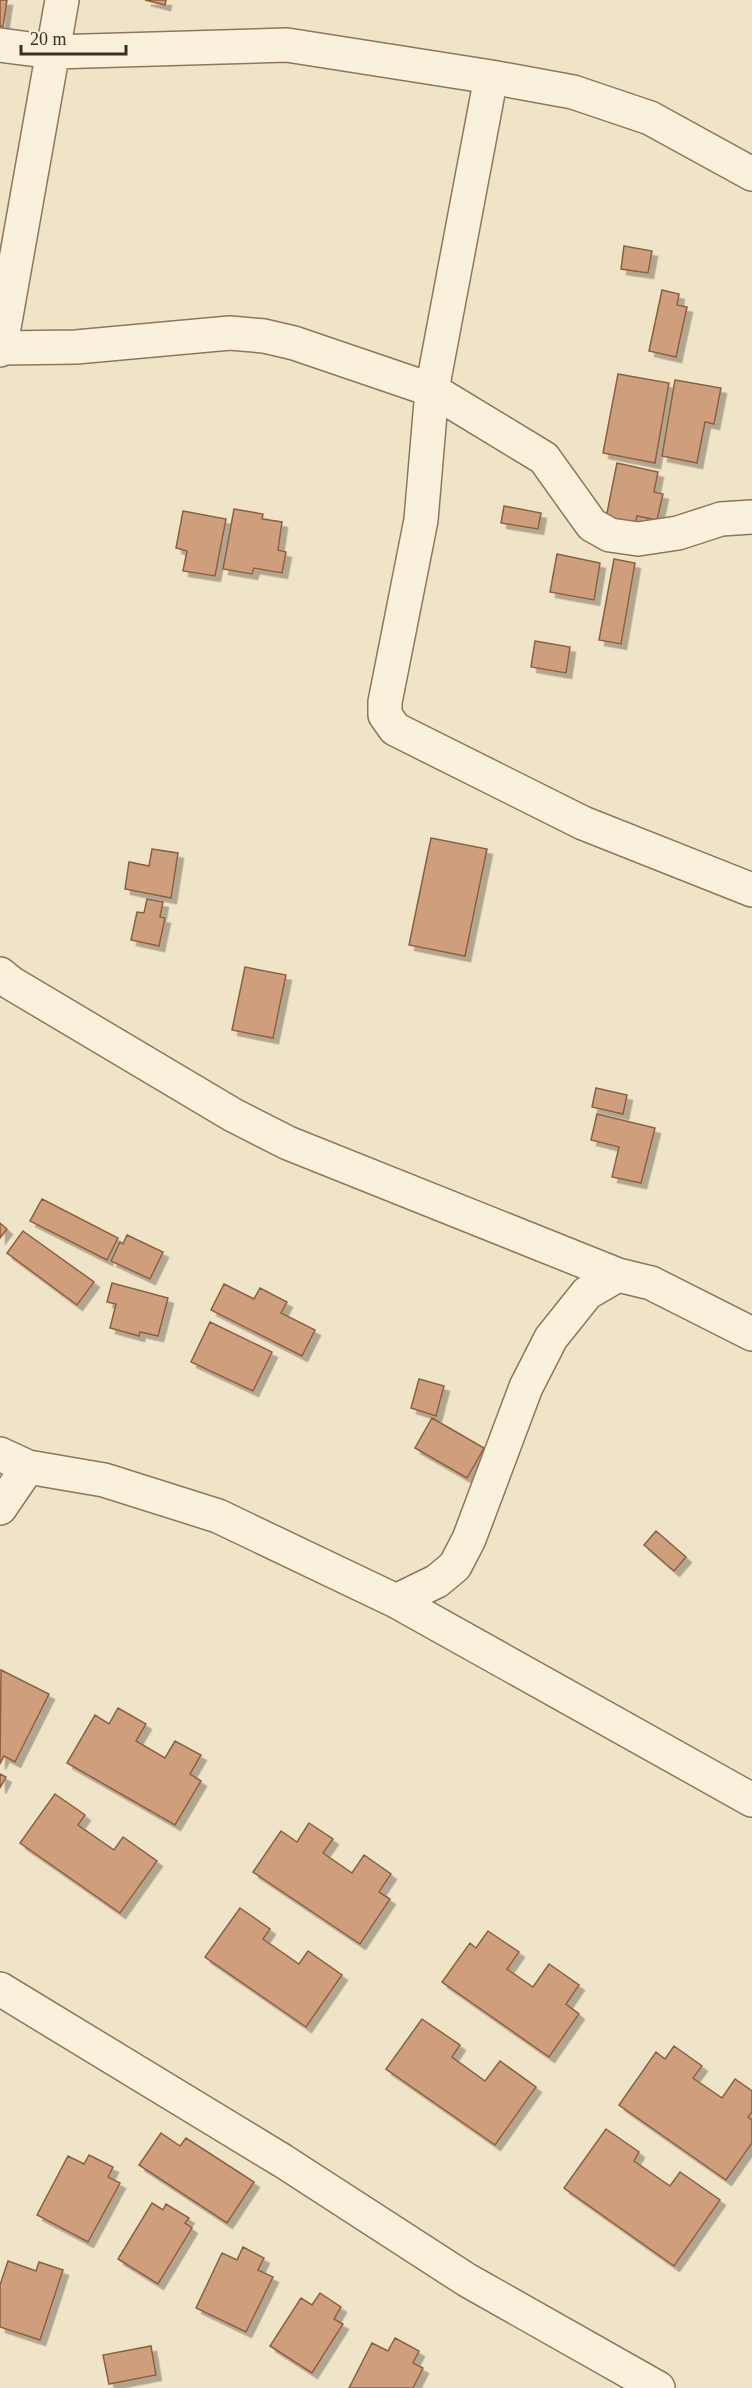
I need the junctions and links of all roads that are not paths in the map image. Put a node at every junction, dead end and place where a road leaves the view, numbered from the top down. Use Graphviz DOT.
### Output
graph roads {
  1 [pos="62,0"];
  2 [pos="0,45"];
  3 [pos="53,52"];
  4 [pos="491,77"];
  5 [pos="752,174"];
  6 [pos="0,349"];
  7 [pos="432,390"];
  8 [pos="752,517"];
  9 [pos="752,890"];
  10 [pos="0,974"];
  11 [pos="618,1275"];
  12 [pos="752,1334"];
  13 [pos="14,1460"];
  14 [pos="0,1509"];
  15 [pos="396,1601"];
  16 [pos="752,1800"];
  17 [pos="0,1989"];
  18 [pos="658,2388"];
  1 -- 3 [label="street"];
  2 -- 3 [label="street"];
  3 -- 4 [label="street"];
  3 -- 6 [label="street"];
  4 -- 5 [label="street"];
  4 -- 7 [label="street"];
  6 -- 7 [label="street"];
  7 -- 8 [label="street"];
  7 -- 9 [label="street"];
  10 -- 11 [label="street"];
  11 -- 12 [label="street"];
  11 -- 15 [label="street"];
  13 -- 14 [label="street"];
  13 -- 15 [label="street"];
  15 -- 16 [label="street"];
  17 -- 18 [label="street"];
}
